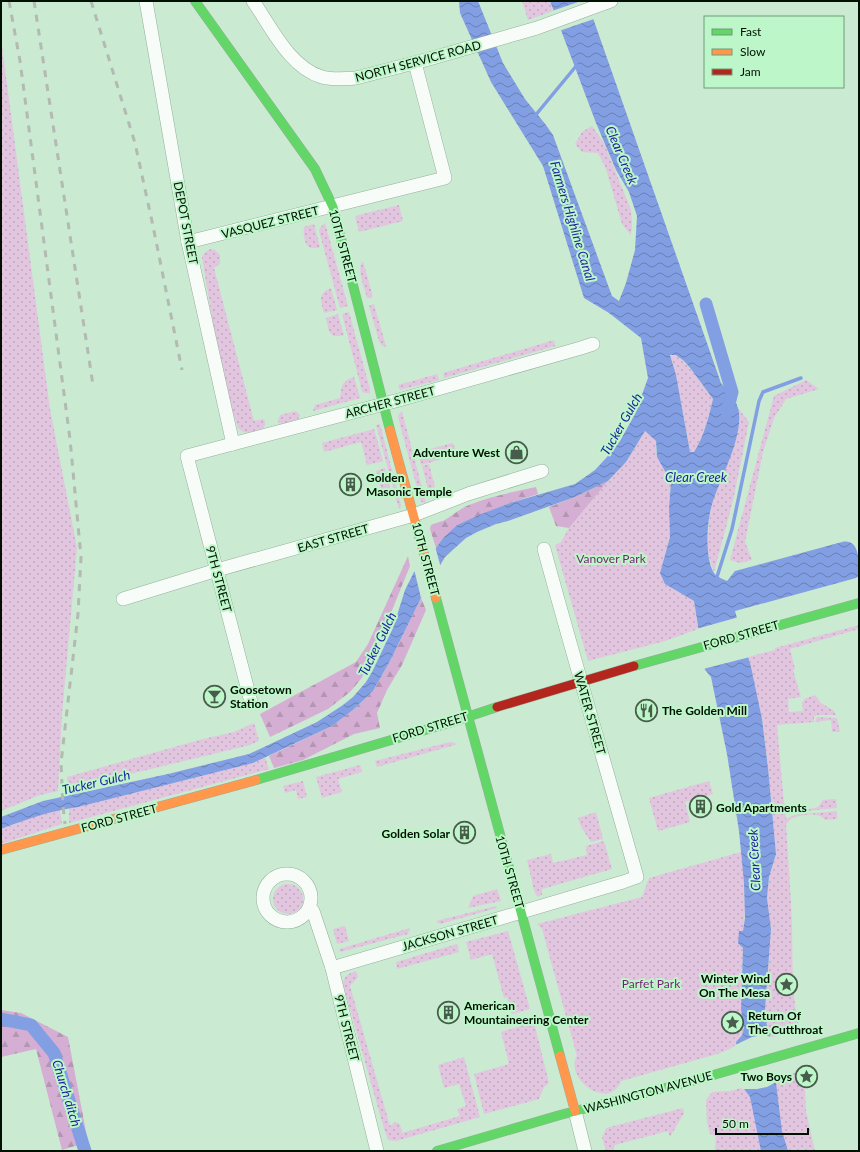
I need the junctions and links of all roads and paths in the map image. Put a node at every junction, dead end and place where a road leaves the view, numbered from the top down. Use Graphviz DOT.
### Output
graph roads {
  1 [pos="146,1"];
  2 [pos="194,1"];
  3 [pos="254,1"];
  4 [pos="611,1"];
  5 [pos="415,63"];
  6 [pos="333,207"];
  7 [pos="188,242"];
  8 [pos="593,344"];
  9 [pos="383,404"];
  10 [pos="233,444"];
  11 [pos="187,456"];
  12 [pos="542,471"];
  13 [pos="414,515"];
  14 [pos="544,549"];
  15 [pos="217,570"];
  16 [pos="123,599"];
  17 [pos="859,602"];
  18 [pos="581,681"];
  19 [pos="252,702"];
  20 [pos="467,716"];
  21 [pos="1,850"];
  22 [pos="637,877"];
  23 [pos="309,909"];
  24 [pos="521,912"];
  25 [pos="332,968"];
  26 [pos="859,1033"];
  27 [pos="576,1111"];
  28 [pos="377,1151"];
  29 [pos="437,1151"];
  30 [pos="585,1151"];
  1 -- 7 [label="street, DEPOT STREET"];
  2 -- 6 [label="street, 10TH STREET"];
  3 -- 5 [label="street, NORTH SERVICE ROAD"];
  4 -- 5 [label="street, NORTH SERVICE ROAD"];
  5 -- 6 [label="street, VASQUEZ STREET"];
  6 -- 7 [label="street, VASQUEZ STREET"];
  6 -- 9 [label="street, 10TH STREET"];
  7 -- 10 [label="street, DEPOT STREET"];
  8 -- 9 [label="street, ARCHER STREET"];
  9 -- 10 [label="street, ARCHER STREET"];
  9 -- 13 [label="street, 10TH STREET"];
  10 -- 11 [label="street, ARCHER STREET"];
  11 -- 15 [label="street, 9TH STREET"];
  12 -- 13 [label="street, EAST STREET"];
  13 -- 15 [label="street, EAST STREET"];
  13 -- 20 [label="street, 10TH STREET"];
  14 -- 18 [label="street, WATER STREET"];
  15 -- 16 [label="street, EAST STREET"];
  15 -- 19 [label="street, 9TH STREET"];
  17 -- 18 [label="street, FORD STREET"];
  18 -- 20 [label="street, FORD STREET"];
  18 -- 22 [label="street, WATER STREET"];
  20 -- 21 [label="street, FORD STREET"];
  20 -- 24 [label="street, 10TH STREET"];
  22 -- 24 [label="street, JACKSON STREET"];
  23 -- 25 [label="street, 9TH STREET"];
  24 -- 25 [label="street, JACKSON STREET"];
  24 -- 27 [label="street, 10TH STREET"];
  25 -- 28 [label="street, 9TH STREET"];
  26 -- 27 [label="street, WASHINGTON AVENUE"];
  27 -- 29 [label="street, WASHINGTON AVENUE"];
  27 -- 30 [label="street, 10TH STREET"];
}
